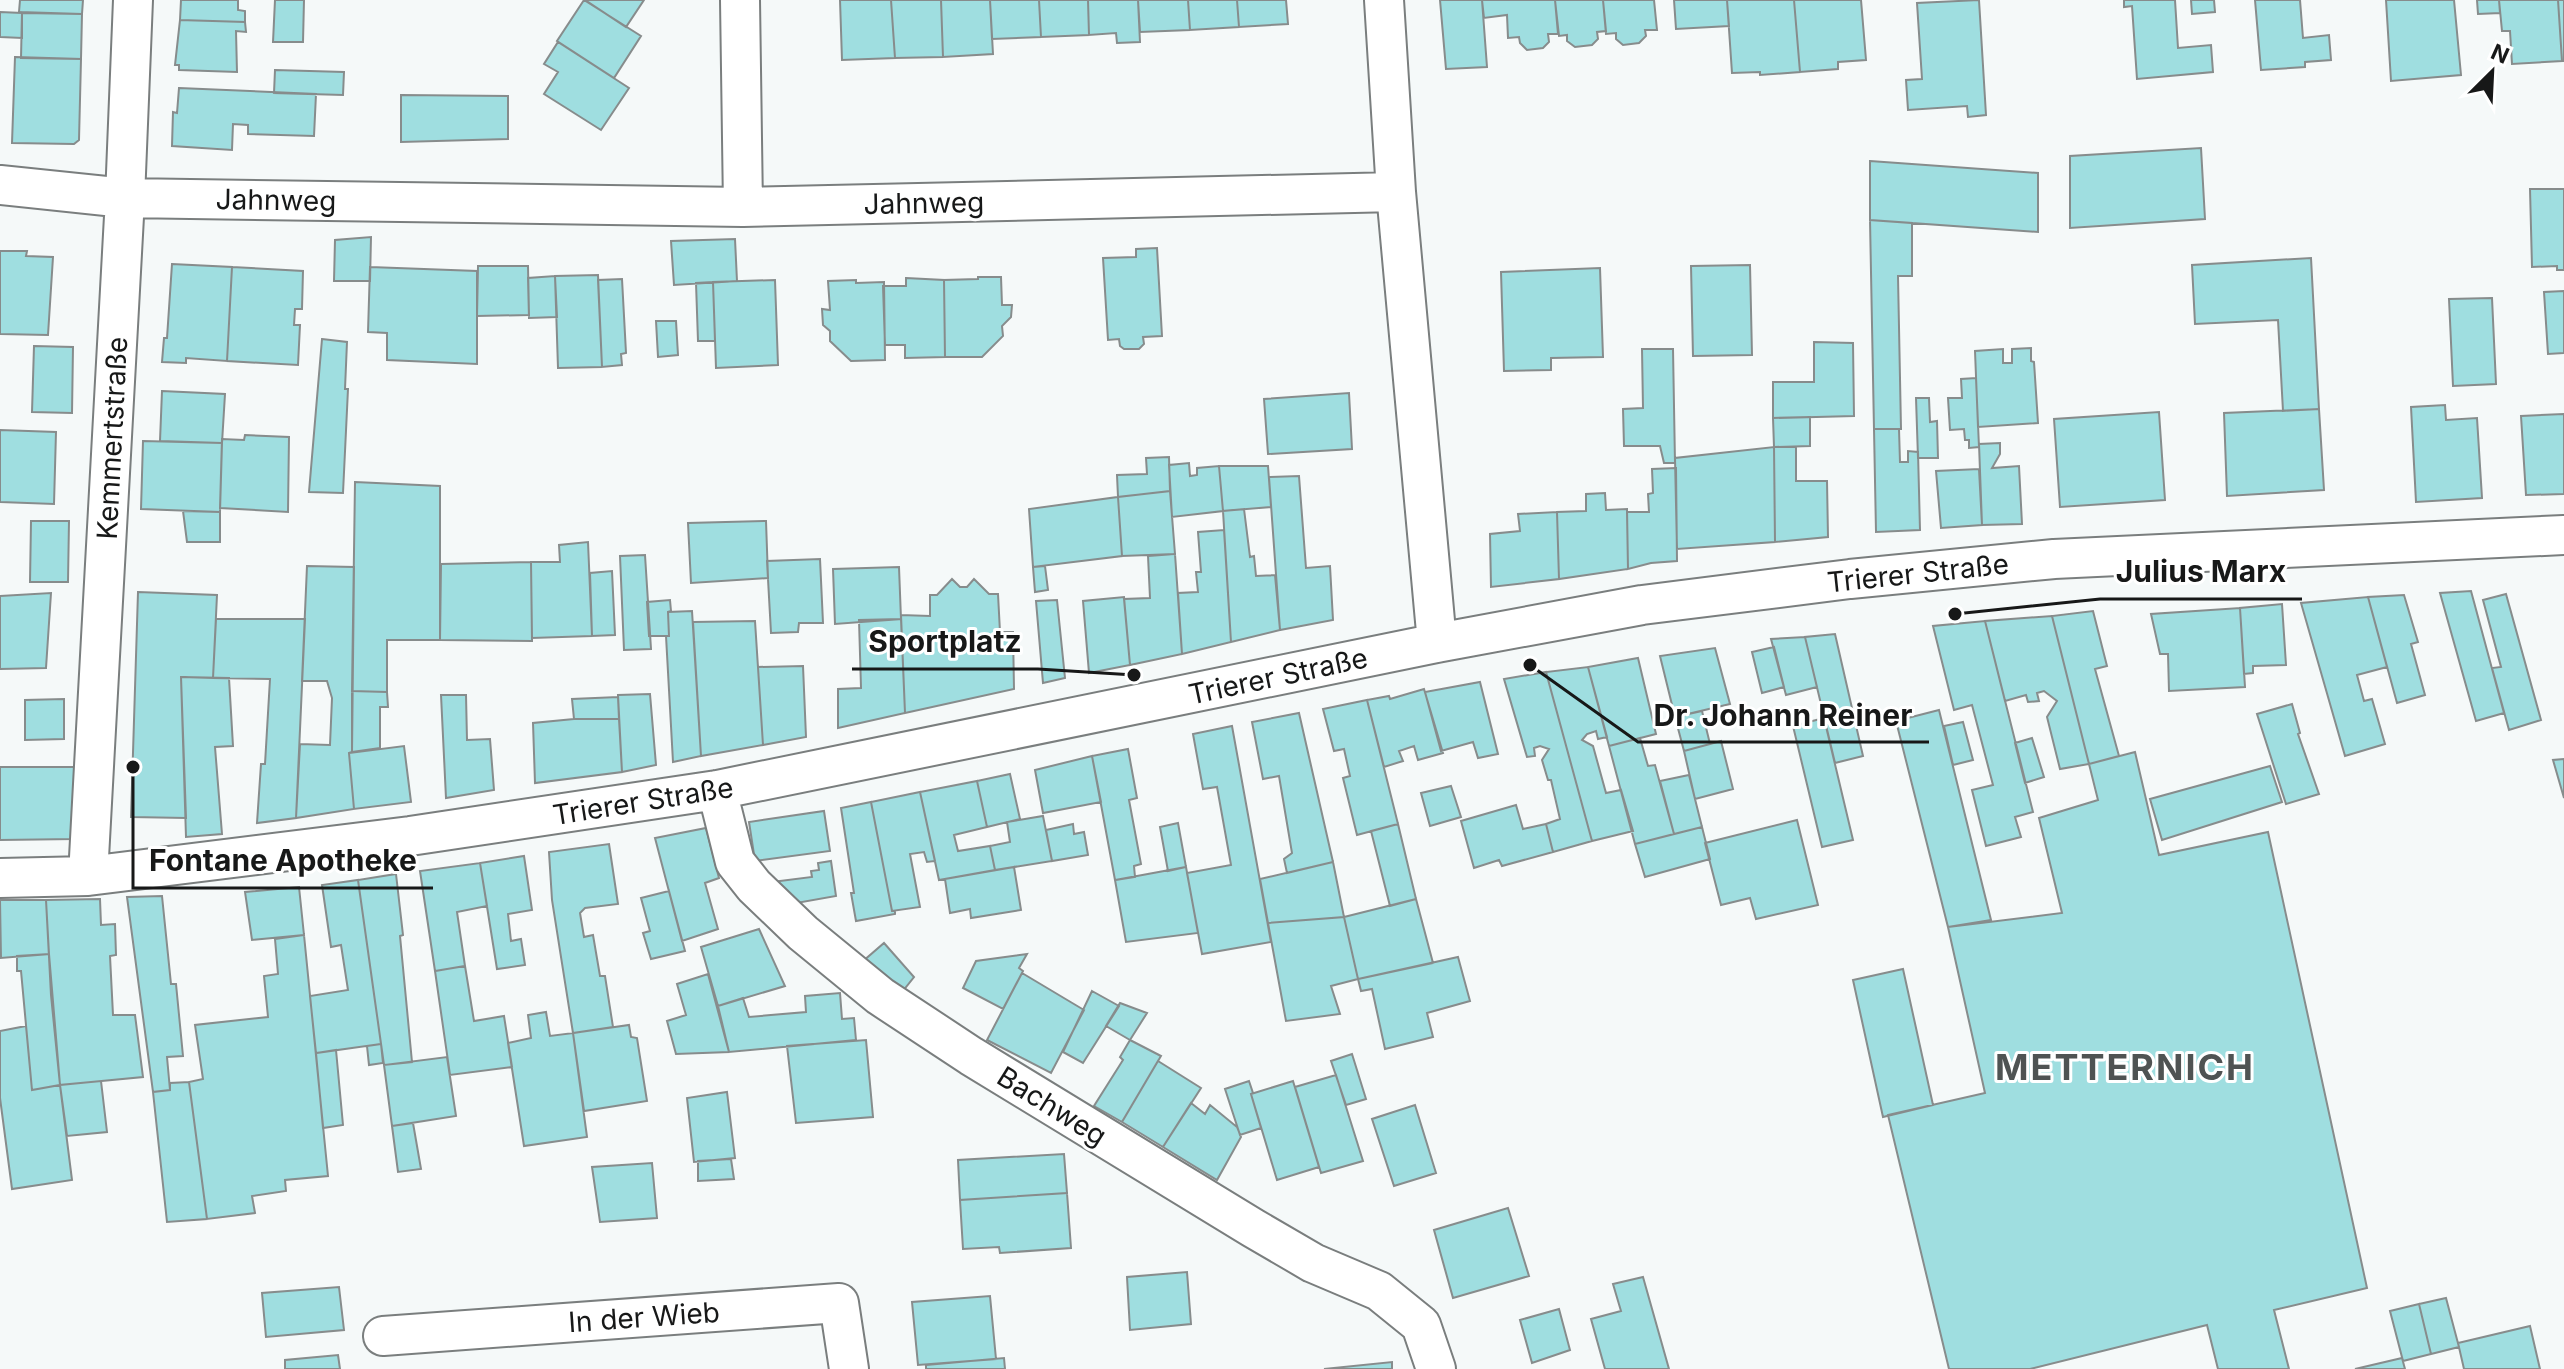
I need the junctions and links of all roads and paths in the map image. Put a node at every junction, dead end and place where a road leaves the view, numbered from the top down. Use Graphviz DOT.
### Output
graph roads {
  1 [pos="133,0"];
  2 [pos="740,0"];
  3 [pos="1384,0"];
  4 [pos="0,185"];
  5 [pos="1396,192"];
  6 [pos="125,198"];
  7 [pos="743,207"];
  8 [pos="2564,535"];
  9 [pos="1437,643"];
  10 [pos="717,790"];
  11 [pos="88,876"];
  12 [pos="0,878"];
  13 [pos="383,1336"];
  14 [pos="849,1369"];
  15 [pos="1436,1369"];
  1 -- 6 [label="street, Kemmertstraße"];
  2 -- 7 [label="street"];
  3 -- 5 [label="street"];
  4 -- 6 [label="street, Jahnweg"];
  5 -- 7 [label="street, Jahnweg"];
  5 -- 9 [label="street"];
  6 -- 7 [label="street, Jahnweg"];
  6 -- 11 [label="street, Kemmertstraße"];
  8 -- 9 [label="street, Trierer Straße"];
  9 -- 10 [label="street, Trierer Straße"];
  10 -- 11 [label="street, Trierer Straße"];
  10 -- 15 [label="street, Bachweg"];
  11 -- 12 [label="street, Trierer Straße"];
  13 -- 14 [label="street, In der Wieb"];
}
